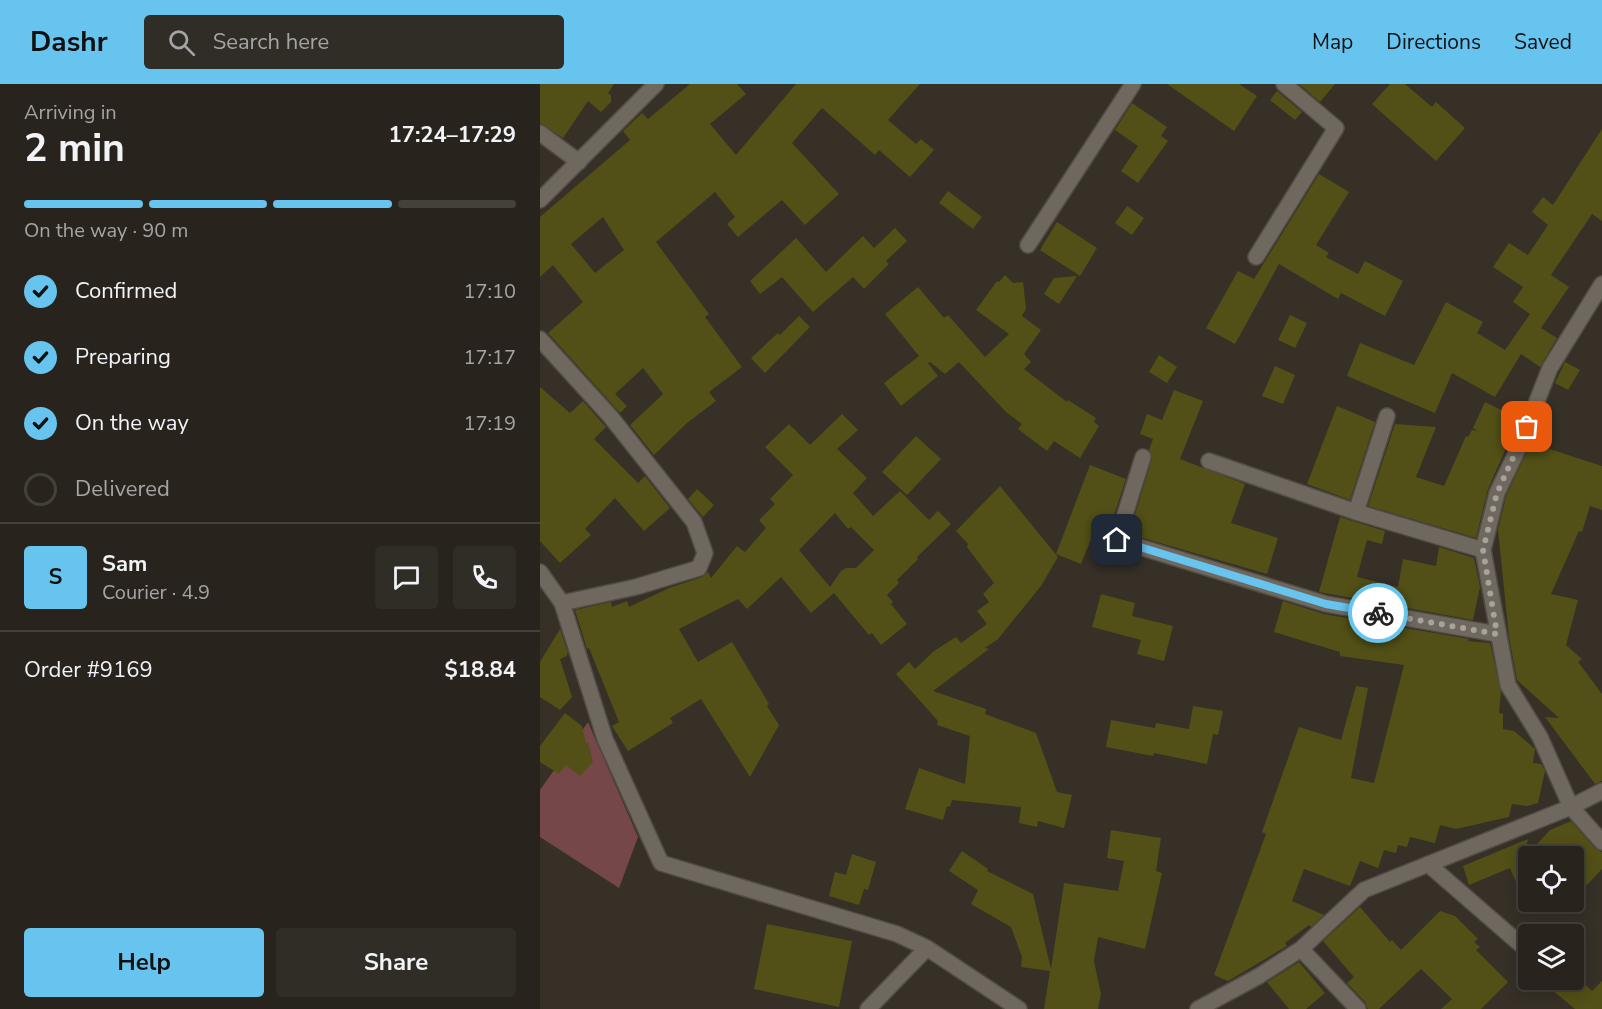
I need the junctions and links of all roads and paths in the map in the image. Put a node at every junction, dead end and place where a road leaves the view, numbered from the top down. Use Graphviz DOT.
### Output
graph roads {
  1 [pos="656,84"];
  2 [pos="1133,84"];
  3 [pos="1284,84"];
  4 [pos="540,133"];
  5 [pos="579,162"];
  6 [pos="540,200"];
  7 [pos="1028,245"];
  8 [pos="1256,256"];
  9 [pos="1602,284"];
  10 [pos="540,339"];
  11 [pos="1387,416"];
  12 [pos="1143,457"];
  13 [pos="1209,461"];
  14 [pos="1356,512"];
  15 [pos="1483,550"];
  16 [pos="540,572"];
  17 [pos="562,603"];
  18 [pos="1497,634"];
  19 [pos="1602,791"];
  20 [pos="1571,807"];
  21 [pos="1602,842"];
  22 [pos="1428,864"];
  23 [pos="1518,942"];
  24 [pos="927,948"];
  25 [pos="1300,949"];
  26 [pos="868,1009"];
  27 [pos="1019,1009"];
  28 [pos="1198,1009"];
  29 [pos="1358,1009"];
  1 -- 5 [label="street"];
  2 -- 7 [label="street"];
  3 -- 8 [label="street"];
  4 -- 5 [label="street"];
  5 -- 6 [label="street"];
  9 -- 15 [label="street"];
  10 -- 17 [label="street"];
  11 -- 14 [label="street"];
  12 -- 18 [label="street"];
  13 -- 14 [label="street"];
  14 -- 15 [label="street"];
  15 -- 18 [label="street"];
  16 -- 17 [label="street"];
  17 -- 24 [label="street"];
  18 -- 20 [label="street"];
  19 -- 20 [label="street"];
  20 -- 21 [label="street"];
  20 -- 22 [label="street"];
  22 -- 23 [label="street"];
  22 -- 25 [label="street"];
  24 -- 26 [label="street"];
  24 -- 27 [label="street"];
  25 -- 28 [label="street"];
  25 -- 29 [label="street"];
}
